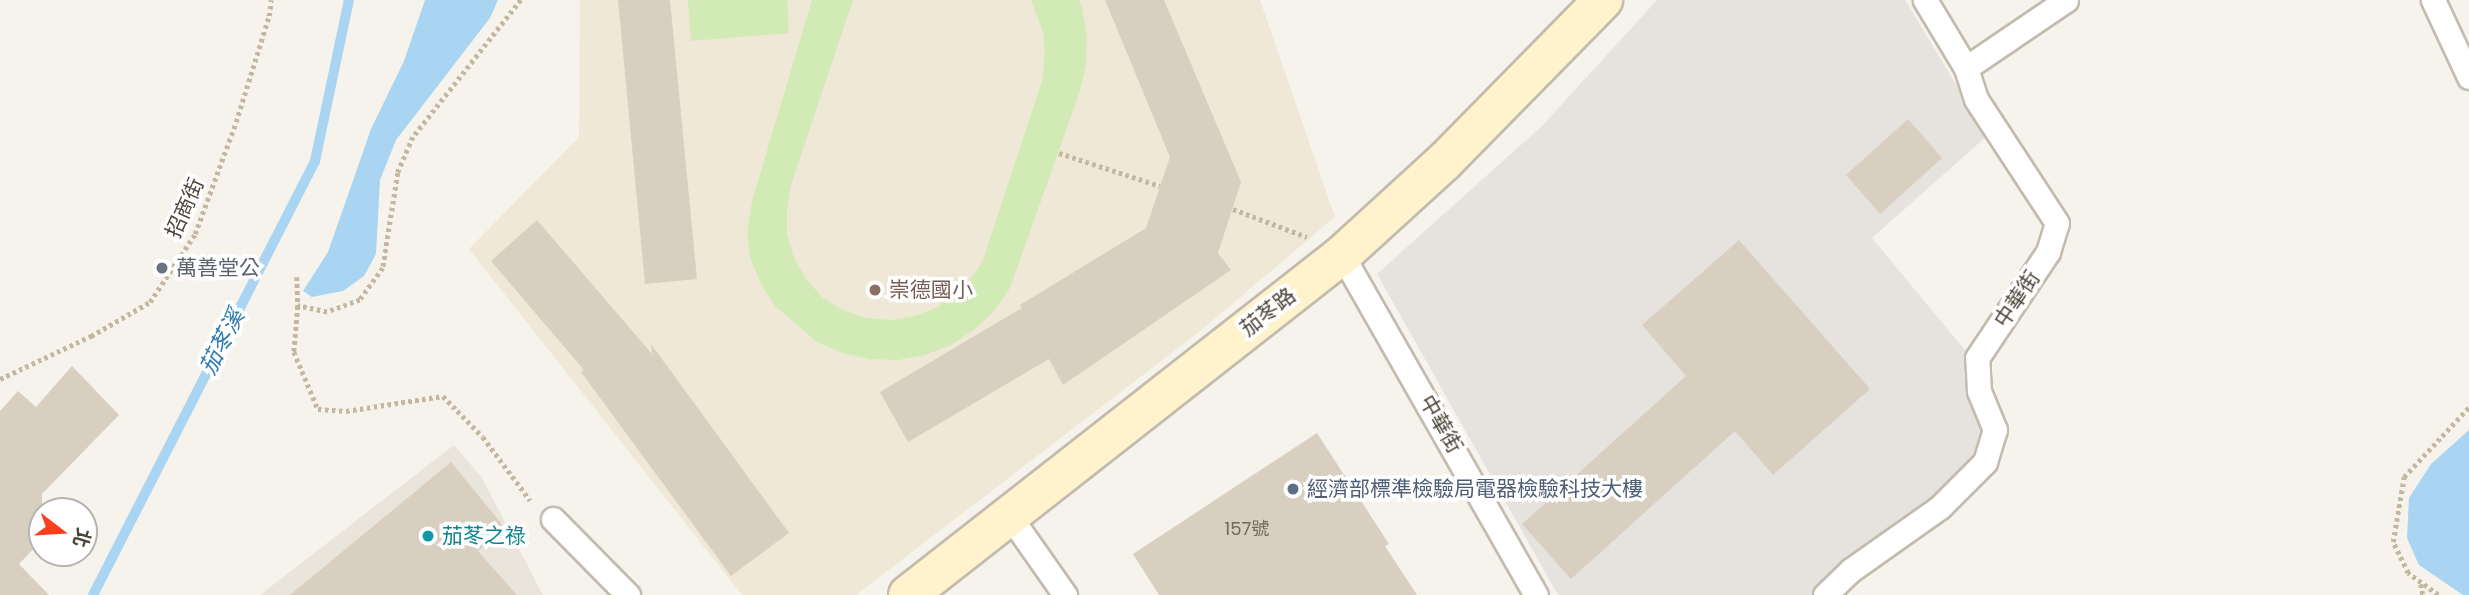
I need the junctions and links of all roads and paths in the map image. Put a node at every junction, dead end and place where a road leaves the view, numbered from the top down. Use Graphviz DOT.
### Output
graph roads {
  1 [pos="271,0"];
  2 [pos="521,0"];
  3 [pos="1602,0"];
  4 [pos="1925,0"];
  5 [pos="2066,0"];
  6 [pos="2433,0"];
  7 [pos="1966,68"];
  8 [pos="2469,77"];
  9 [pos="1059,153"];
  10 [pos="1160,186"];
  11 [pos="1233,209"];
  12 [pos="1342,255"];
  13 [pos="297,277"];
  14 [pos="298,306"];
  15 [pos="0,379"];
  16 [pos="2469,407"];
  17 [pos="1009,515"];
  18 [pos="553,519"];
  19 [pos="2421,583"];
  20 [pos="628,595"];
  21 [pos="908,595"];
  22 [pos="1065,595"];
  23 [pos="1536,595"];
  24 [pos="1825,595"];
  25 [pos="2423,595"];
  26 [pos="2438,595"];
  1 -- 15 [label="path, 招商街"];
  2 -- 14 [label="path"];
  3 -- 12 [label="street, 茄苳路"];
  4 -- 7 [label="lane"];
  5 -- 7 [label="lane"];
  6 -- 8 [label="lane"];
  7 -- 24 [label="lane, 中華街"];
  9 -- 10 [label="path"];
  11 -- 12 [label="path"];
  12 -- 17 [label="street, 茄苳路"];
  12 -- 23 [label="lane, 中華街"];
  13 -- 14 [label="path"];
  14 -- 18 [label="path"];
  16 -- 19 [label="path"];
  17 -- 21 [label="street, 茄苳路"];
  17 -- 22 [label="lane"];
  18 -- 20 [label="lane"];
  19 -- 25 [label="path"];
  19 -- 26 [label="path"];
}
